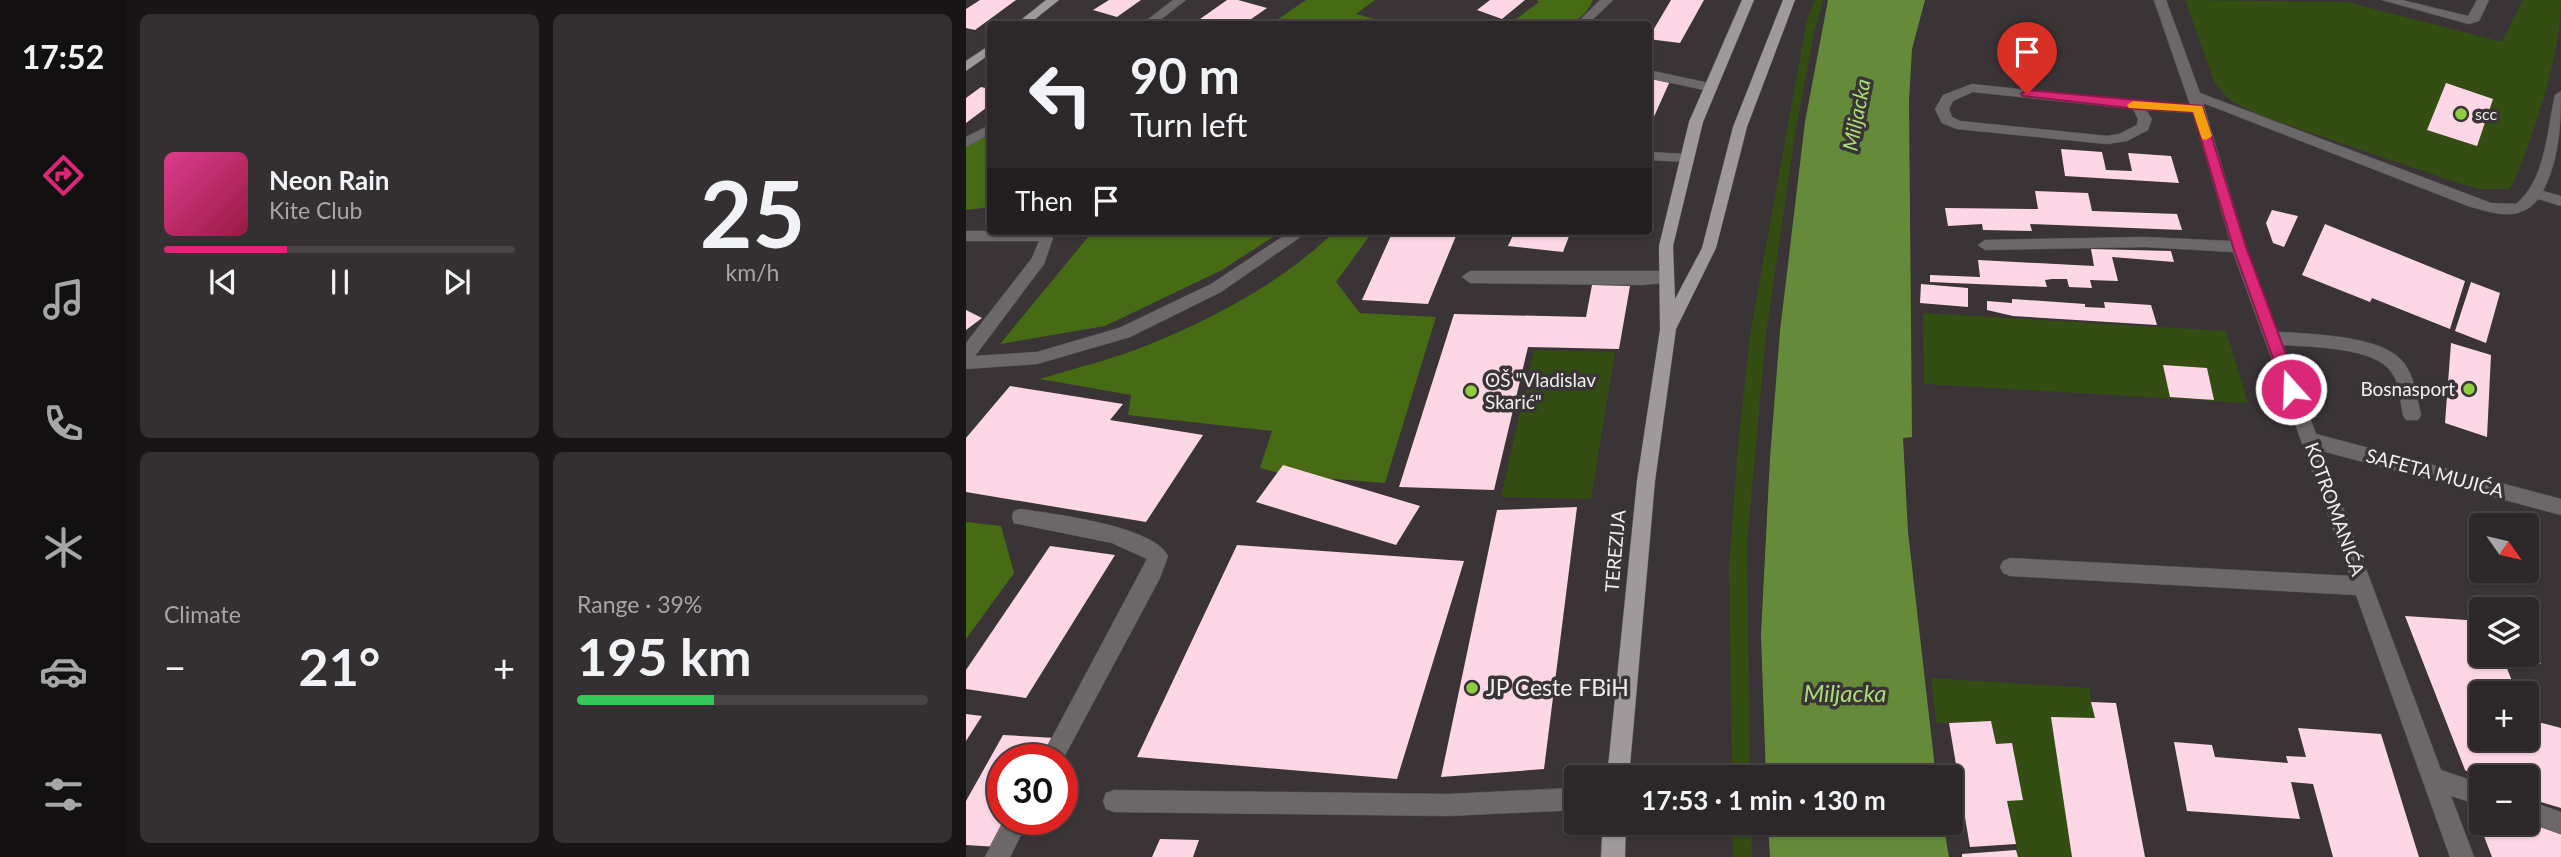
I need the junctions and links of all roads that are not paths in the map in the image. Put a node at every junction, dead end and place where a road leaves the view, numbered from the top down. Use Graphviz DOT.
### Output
graph roads {
  1 [pos="1052,0"];
  2 [pos="1180,0"];
  3 [pos="1606,0"];
  4 [pos="1748,0"];
  5 [pos="1789,0"];
  6 [pos="2160,0"];
  7 [pos="2388,0"];
  8 [pos="2483,0"];
  9 [pos="1026,21"];
  10 [pos="1152,21"];
  11 [pos="1585,21"];
  12 [pos="987,50"];
  13 [pos="966,67"];
  14 [pos="1652,75"];
  15 [pos="1709,86"];
  16 [pos="2561,95"];
  17 [pos="2196,102"];
  18 [pos="2137,106"];
  19 [pos="987,131"];
  20 [pos="966,142"];
  21 [pos="1652,156"];
  22 [pos="1688,158"];
  23 [pos="2535,193"];
  24 [pos="2561,201"];
  25 [pos="1002,235"];
  26 [pos="1039,235"];
  27 [pos="1297,235"];
  28 [pos="966,236"];
  29 [pos="1985,245"];
  30 [pos="2239,247"];
  31 [pos="1667,276"];
  32 [pos="1471,277"];
  33 [pos="1668,330"];
  34 [pos="2273,338"];
  35 [pos="966,355"];
  36 [pos="966,363"];
  37 [pos="2412,415"];
  38 [pos="2310,440"];
  39 [pos="2561,507"];
  40 [pos="1021,517"];
  41 [pos="2010,567"];
  42 [pos="2363,586"];
  43 [pos="1060,744"];
  44 [pos="1619,765"];
  45 [pos="2434,779"];
  46 [pos="2469,791"];
  47 [pos="1564,800"];
  48 [pos="1114,801"];
  49 [pos="2539,815"];
  50 [pos="2561,823"];
  51 [pos="1009,835"];
  52 [pos="1614,835"];
  53 [pos="997,857"];
  54 [pos="1613,857"];
  55 [pos="2462,857"];
  1 -- 9 [label="main road"];
  2 -- 10 [label="street"];
  3 -- 11 [label="street"];
  4 -- 15 [label="main road, TEREZIJA"];
  5 -- 33 [label="main road, TEREZIJA"];
  6 -- 17 [label="street, KOTROMANIĆA"];
  7 -- 8 [label="street"];
  12 -- 13 [label="main road"];
  14 -- 15 [label="street"];
  15 -- 22 [label="main road, TEREZIJA"];
  16 -- 23 [label="street"];
  17 -- 18 [label="street"];
  17 -- 23 [label="street"];
  17 -- 30 [label="street, KOTROMANIĆA"];
  18 -- 18 [label="street"];
  19 -- 20 [label="street"];
  21 -- 22 [label="street"];
  22 -- 31 [label="main road, TEREZIJA"];
  23 -- 24 [label="street"];
  25 -- 28 [label="street"];
  26 -- 35 [label="street"];
  27 -- 36 [label="street"];
  29 -- 30 [label="street"];
  30 -- 34 [label="street, KOTROMANIĆA"];
  31 -- 32 [label="street"];
  31 -- 33 [label="main road, TEREZIJA"];
  33 -- 44 [label="main road, TEREZIJA"];
  34 -- 37 [label="street"];
  34 -- 38 [label="street, KOTROMANIĆA"];
  38 -- 39 [label="street, SAFETA MUJIĆA"];
  38 -- 42 [label="street, KOTROMANIĆA"];
  40 -- 43 [label="street"];
  41 -- 42 [label="street"];
  42 -- 45 [label="street, KOTROMANIĆA"];
  45 -- 46 [label="street"];
  45 -- 55 [label="street, KOTROMANIĆA"];
  47 -- 48 [label="street"];
  49 -- 50 [label="street"];
  51 -- 53 [label="street"];
  52 -- 54 [label="main road"];
}
